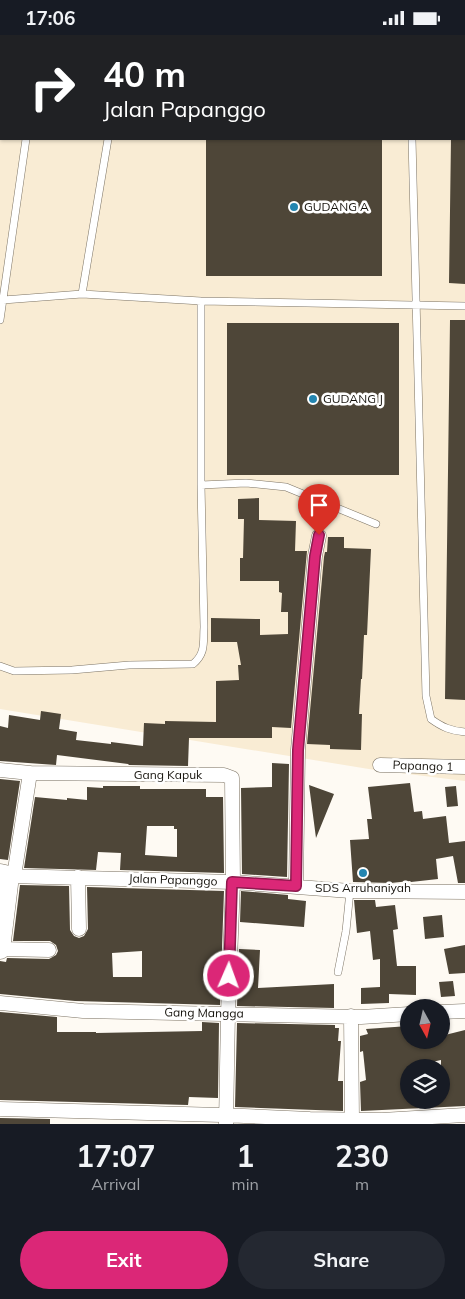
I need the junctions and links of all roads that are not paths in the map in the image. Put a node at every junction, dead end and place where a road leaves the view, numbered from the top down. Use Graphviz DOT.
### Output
graph roads {
  1 [pos="26,140"];
  2 [pos="108,140"];
  3 [pos="412,140"];
  4 [pos="82,294"];
  5 [pos="3,300"];
  6 [pos="201,301"];
  7 [pos="416,305"];
  8 [pos="465,306"];
  9 [pos="0,319"];
  10 [pos="200,485"];
  11 [pos="376,524"];
  12 [pos="319,535"];
  13 [pos="0,666"];
  14 [pos="465,732"];
  15 [pos="380,765"];
  16 [pos="465,767"];
  17 [pos="0,770"];
  18 [pos="30,773"];
  19 [pos="8,876"];
  20 [pos="78,877"];
  21 [pos="232,882"];
  22 [pos="296,886"];
  23 [pos="350,891"];
  24 [pos="465,892"];
  25 [pos="79,929"];
  26 [pos="0,949"];
  27 [pos="49,950"];
  28 [pos="338,973"];
  29 [pos="0,1003"];
  30 [pos="465,1011"];
  31 [pos="450,1012"];
  32 [pos="228,1013"];
  33 [pos="400,1014"];
  34 [pos="352,1016"];
  35 [pos="0,1109"];
  36 [pos="465,1115"];
  37 [pos="352,1119"];
  38 [pos="226,1120"];
  1 -- 5 [label="lane"];
  2 -- 4 [label="lane"];
  3 -- 7 [label="lane"];
  4 -- 5 [label="lane"];
  4 -- 6 [label="lane"];
  5 -- 9 [label="lane"];
  6 -- 7 [label="lane"];
  6 -- 10 [label="lane"];
  7 -- 8 [label="lane"];
  7 -- 14 [label="lane"];
  10 -- 11 [label="lane"];
  10 -- 13 [label="lane"];
  12 -- 22 [label="street"];
  15 -- 16 [label="street, Papango 1"];
  17 -- 18 [label="street, Gang Kapuk"];
  18 -- 19 [label="street"];
  18 -- 21 [label="street, Gang Kapuk"];
  19 -- 20 [label="street, Jalan Papanggo"];
  19 -- 26 [label="street"];
  20 -- 21 [label="street, Jalan Papanggo"];
  20 -- 25 [label="street"];
  21 -- 22 [label="street, Jalan Papanggo"];
  21 -- 32 [label="street"];
  22 -- 23 [label="street, Jalan Papanggo"];
  23 -- 24 [label="street, Jalan Papanggo"];
  23 -- 28 [label="lane"];
  26 -- 27 [label="street"];
  29 -- 32 [label="street, Gang Mangga"];
  30 -- 31 [label="street"];
  32 -- 34 [label="street, Gang Mangga"];
  32 -- 38 [label="street"];
  33 -- 34 [label="street, Gang Mangga"];
  34 -- 37 [label="street"];
  35 -- 38 [label="street"];
  36 -- 37 [label="street"];
  37 -- 38 [label="street"];
}
